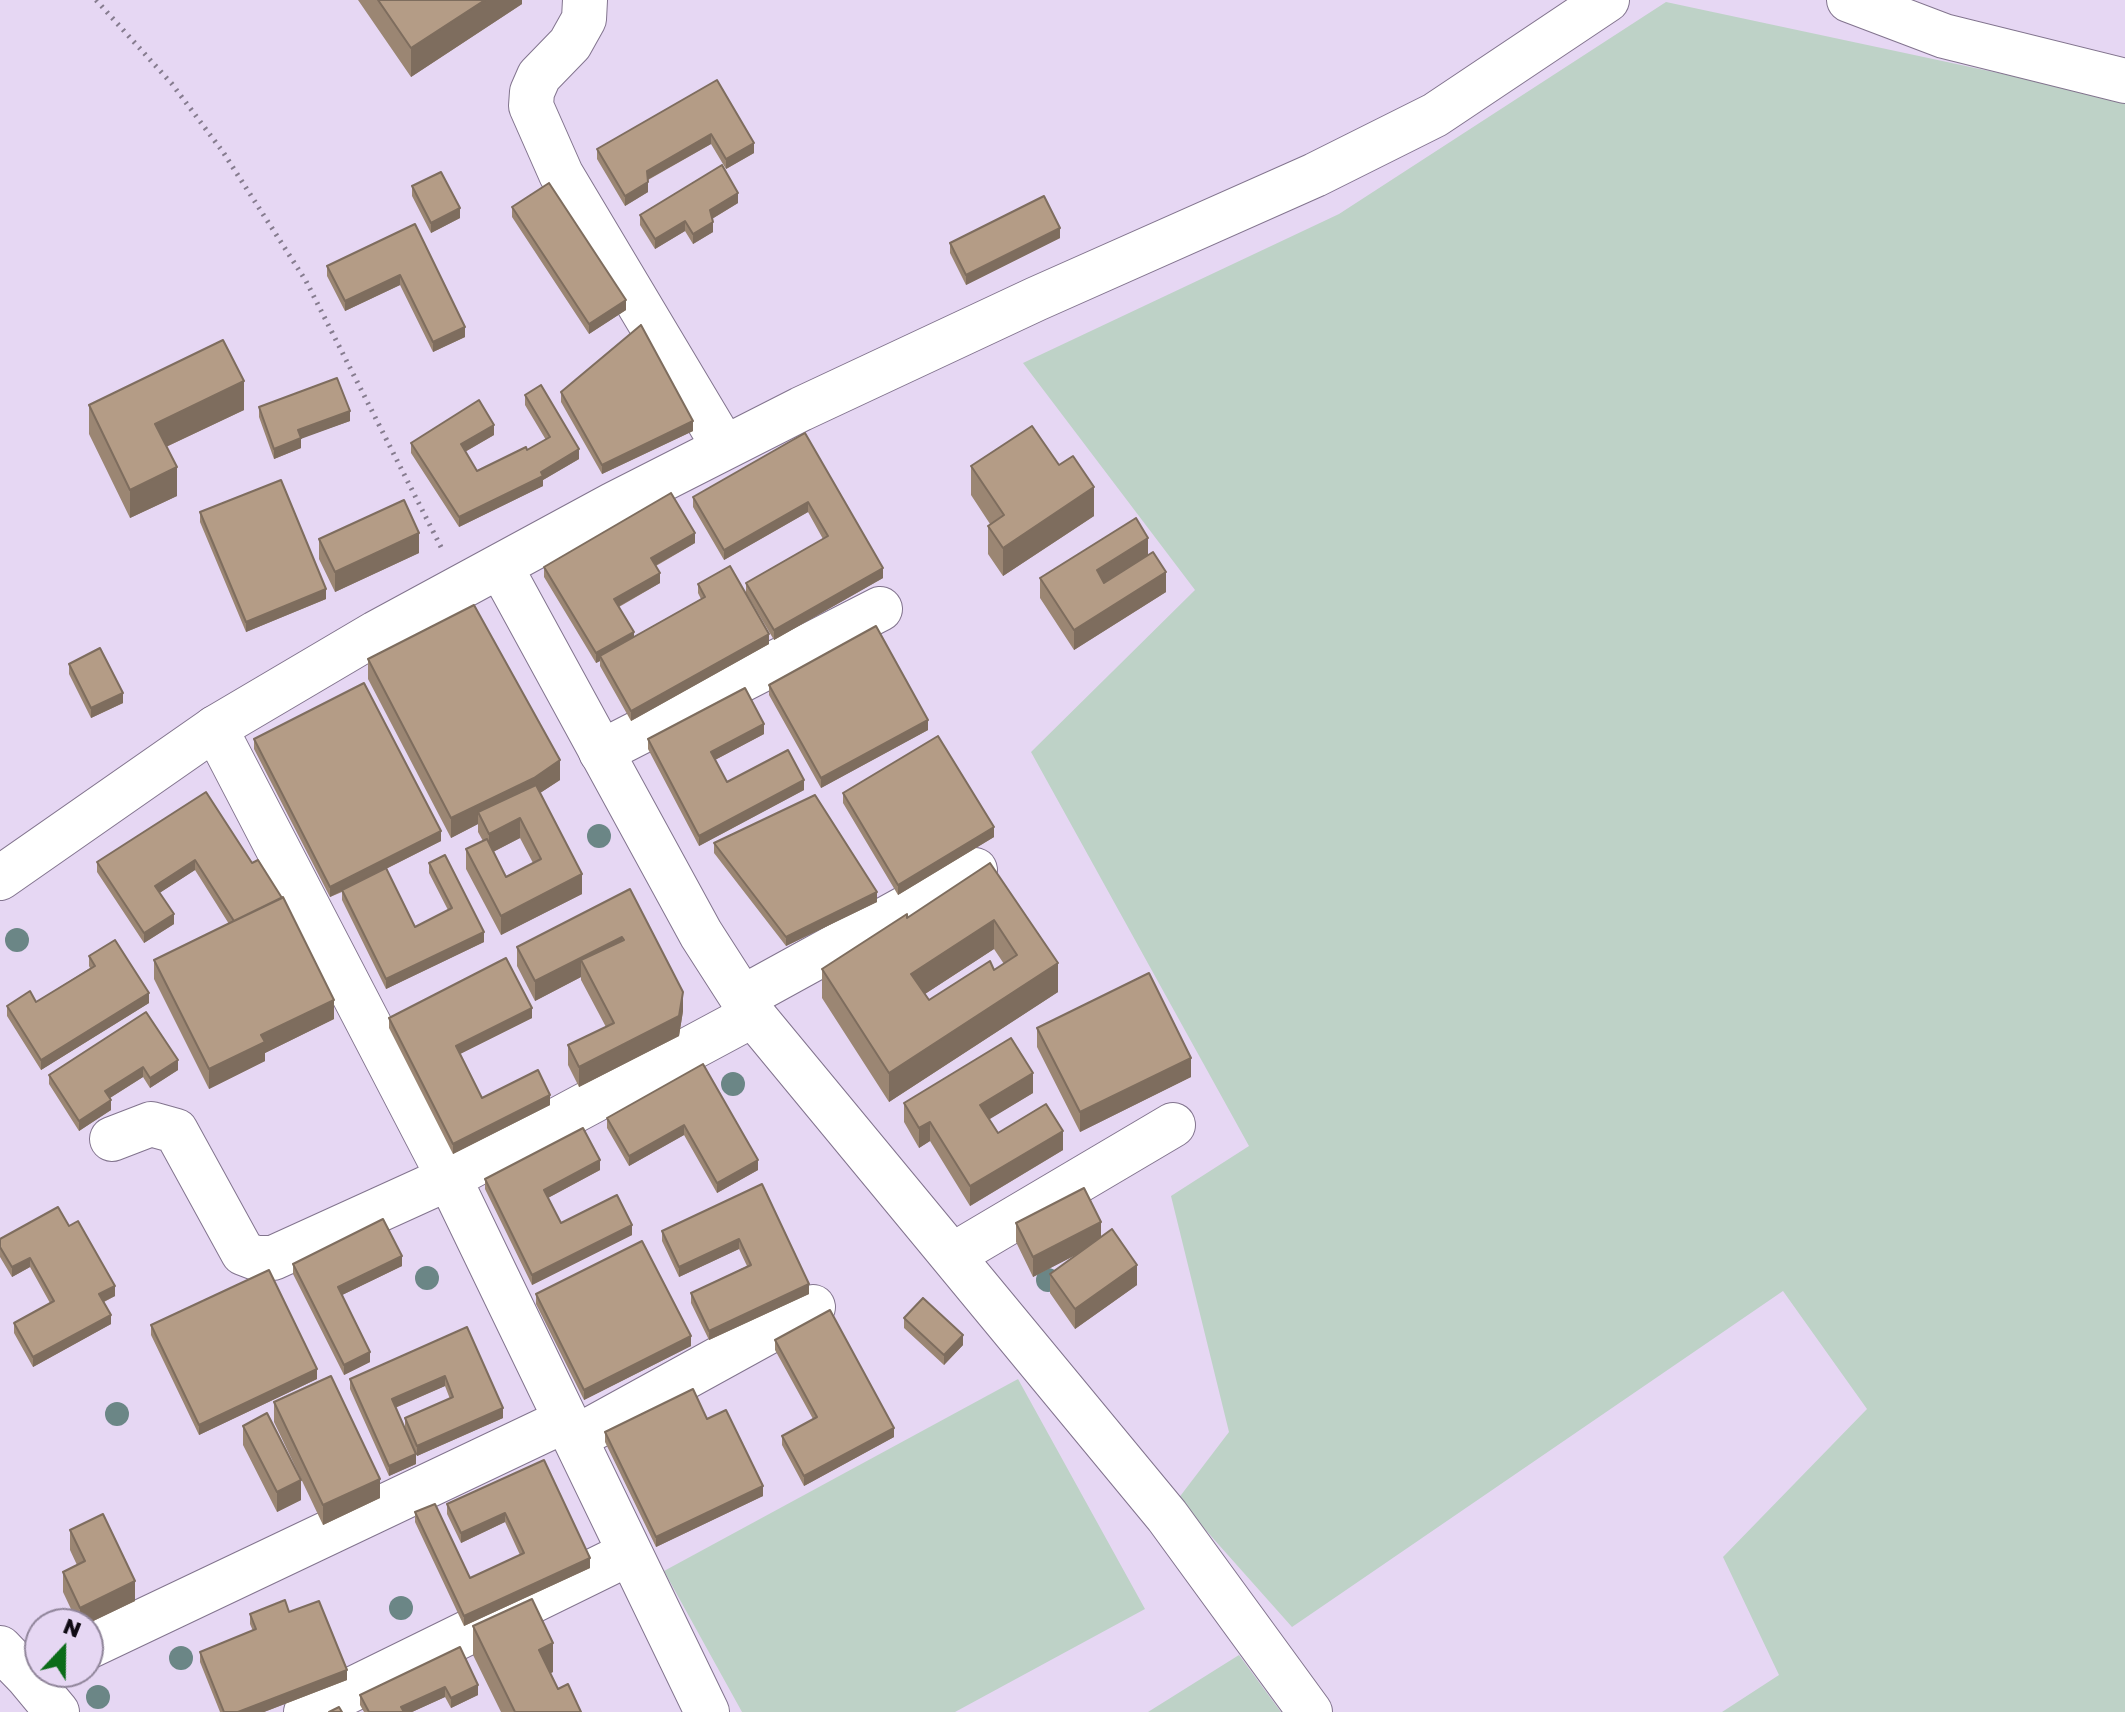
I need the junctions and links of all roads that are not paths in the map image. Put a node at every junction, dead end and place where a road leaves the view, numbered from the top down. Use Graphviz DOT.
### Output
graph roads {
  1 [pos="585,0"];
  2 [pos="1607,0"];
  3 [pos="1849,0"];
  4 [pos="2125,81"];
  5 [pos="724,447"];
  6 [pos="500,566"];
  7 [pos="880,609"];
  8 [pos="215,728"];
  9 [pos="601,752"];
  10 [pos="975,870"];
  11 [pos="0,878"];
  12 [pos="748,1006"];
  13 [pos="1173,1125"];
  14 [pos="112,1139"];
  15 [pos="449,1178"];
  16 [pos="953,1255"];
  17 [pos="813,1307"];
  18 [pos="570,1429"];
  19 [pos="630,1553"];
  20 [pos="104,1640"];
  21 [pos="22,1665"];
  22 [pos="57,1712"];
  23 [pos="306,1712"];
  24 [pos="707,1712"];
  25 [pos="1310,1712"];
  1 -- 5 [label="street"];
  2 -- 5 [label="street"];
  3 -- 4 [label="street"];
  5 -- 6 [label="street"];
  6 -- 8 [label="street"];
  6 -- 9 [label="street"];
  7 -- 9 [label="street"];
  8 -- 11 [label="street"];
  8 -- 15 [label="street"];
  9 -- 12 [label="street"];
  10 -- 12 [label="street"];
  12 -- 15 [label="street"];
  12 -- 16 [label="street"];
  13 -- 16 [label="street"];
  14 -- 15 [label="street"];
  15 -- 18 [label="street"];
  16 -- 25 [label="street"];
  17 -- 18 [label="street"];
  18 -- 19 [label="street"];
  18 -- 20 [label="street"];
  19 -- 23 [label="street"];
  19 -- 24 [label="street"];
  21 -- 22 [label="street"];
}
